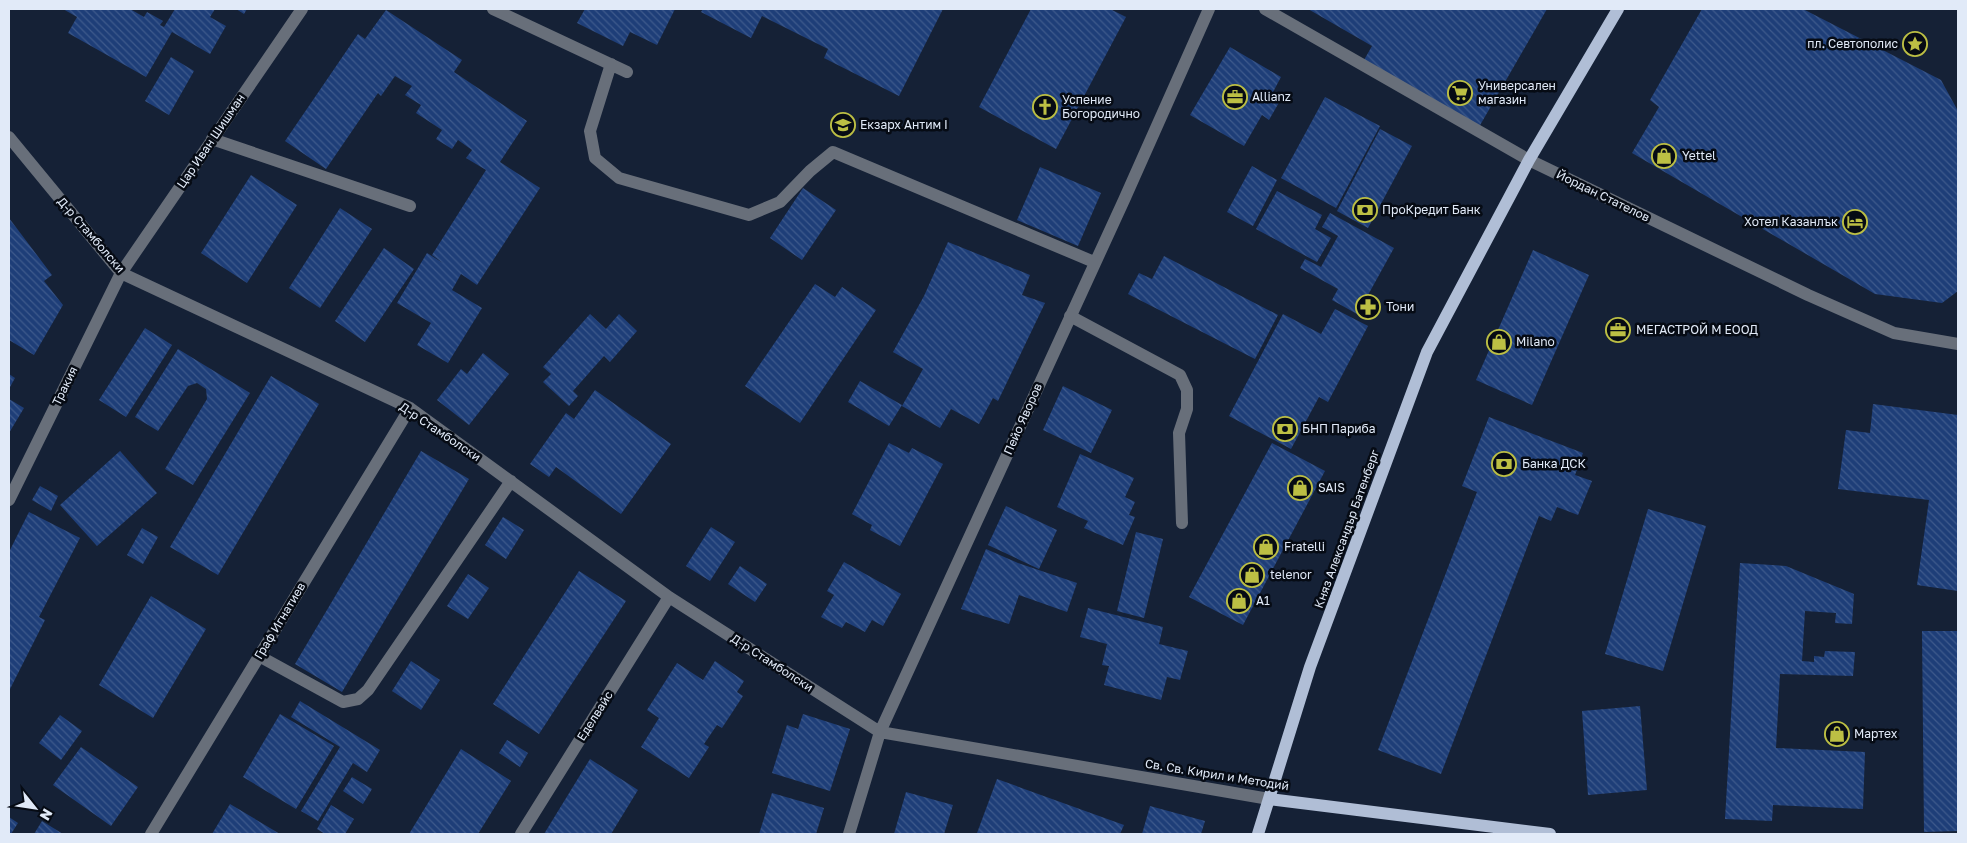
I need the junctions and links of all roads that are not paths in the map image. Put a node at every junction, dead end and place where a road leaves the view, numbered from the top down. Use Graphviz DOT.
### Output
graph roads {
  1 [pos="302,9"];
  2 [pos="493,9"];
  3 [pos="1209,9"];
  4 [pos="1265,9"];
  5 [pos="1618,9"];
  6 [pos="612,64"];
  7 [pos="626,72"];
  8 [pos="9,137"];
  9 [pos="212,139"];
  10 [pos="1530,160"];
  11 [pos="410,206"];
  12 [pos="1094,262"];
  13 [pos="121,273"];
  14 [pos="1070,316"];
  15 [pos="1958,344"];
  16 [pos="410,408"];
  17 [pos="511,481"];
  18 [pos="9,500"];
  19 [pos="1182,523"];
  20 [pos="669,597"];
  21 [pos="259,656"];
  22 [pos="880,732"];
  23 [pos="1269,799"];
  24 [pos="151,834"];
  25 [pos="521,834"];
  26 [pos="848,834"];
  27 [pos="1258,834"];
  28 [pos="1550,834"];
  1 -- 9 [label="street, Цар Иван Шишман"];
  2 -- 6 [label="street"];
  3 -- 12 [label="street, Пейо Яворов"];
  4 -- 10 [label="street, Йордан Стателов"];
  5 -- 10 [label="main road, Княз Александър Батенберг"];
  6 -- 7 [label="street"];
  6 -- 12 [label="street"];
  8 -- 13 [label="street, Д-р Стамболски"];
  9 -- 11 [label="street"];
  9 -- 13 [label="street, Цар Иван Шишман"];
  10 -- 15 [label="street, Йордан Стателов"];
  10 -- 23 [label="main road, Княз Александър Батенберг"];
  12 -- 14 [label="street, Пейо Яворов"];
  13 -- 16 [label="street, Д-р Стамболски"];
  13 -- 18 [label="street, Тракия"];
  14 -- 19 [label="street"];
  14 -- 22 [label="street, Пейо Яворов"];
  16 -- 17 [label="street, Д-р Стамболски"];
  16 -- 21 [label="street, Граф Игнатиев"];
  17 -- 20 [label="street, Д-р Стамболски"];
  17 -- 21 [label="street"];
  20 -- 22 [label="street, Д-р Стамболски"];
  20 -- 25 [label="street, Еделвайс"];
  21 -- 24 [label="street, Граф Игнатиев"];
  22 -- 23 [label="street, Св. Св. Кирил и Методий"];
  22 -- 26 [label="street, Пейо Яворов"];
  23 -- 27 [label="main road, Княз Александър Батенберг"];
  23 -- 28 [label="main road, Св. Св. Кирил и Методий"];
}
